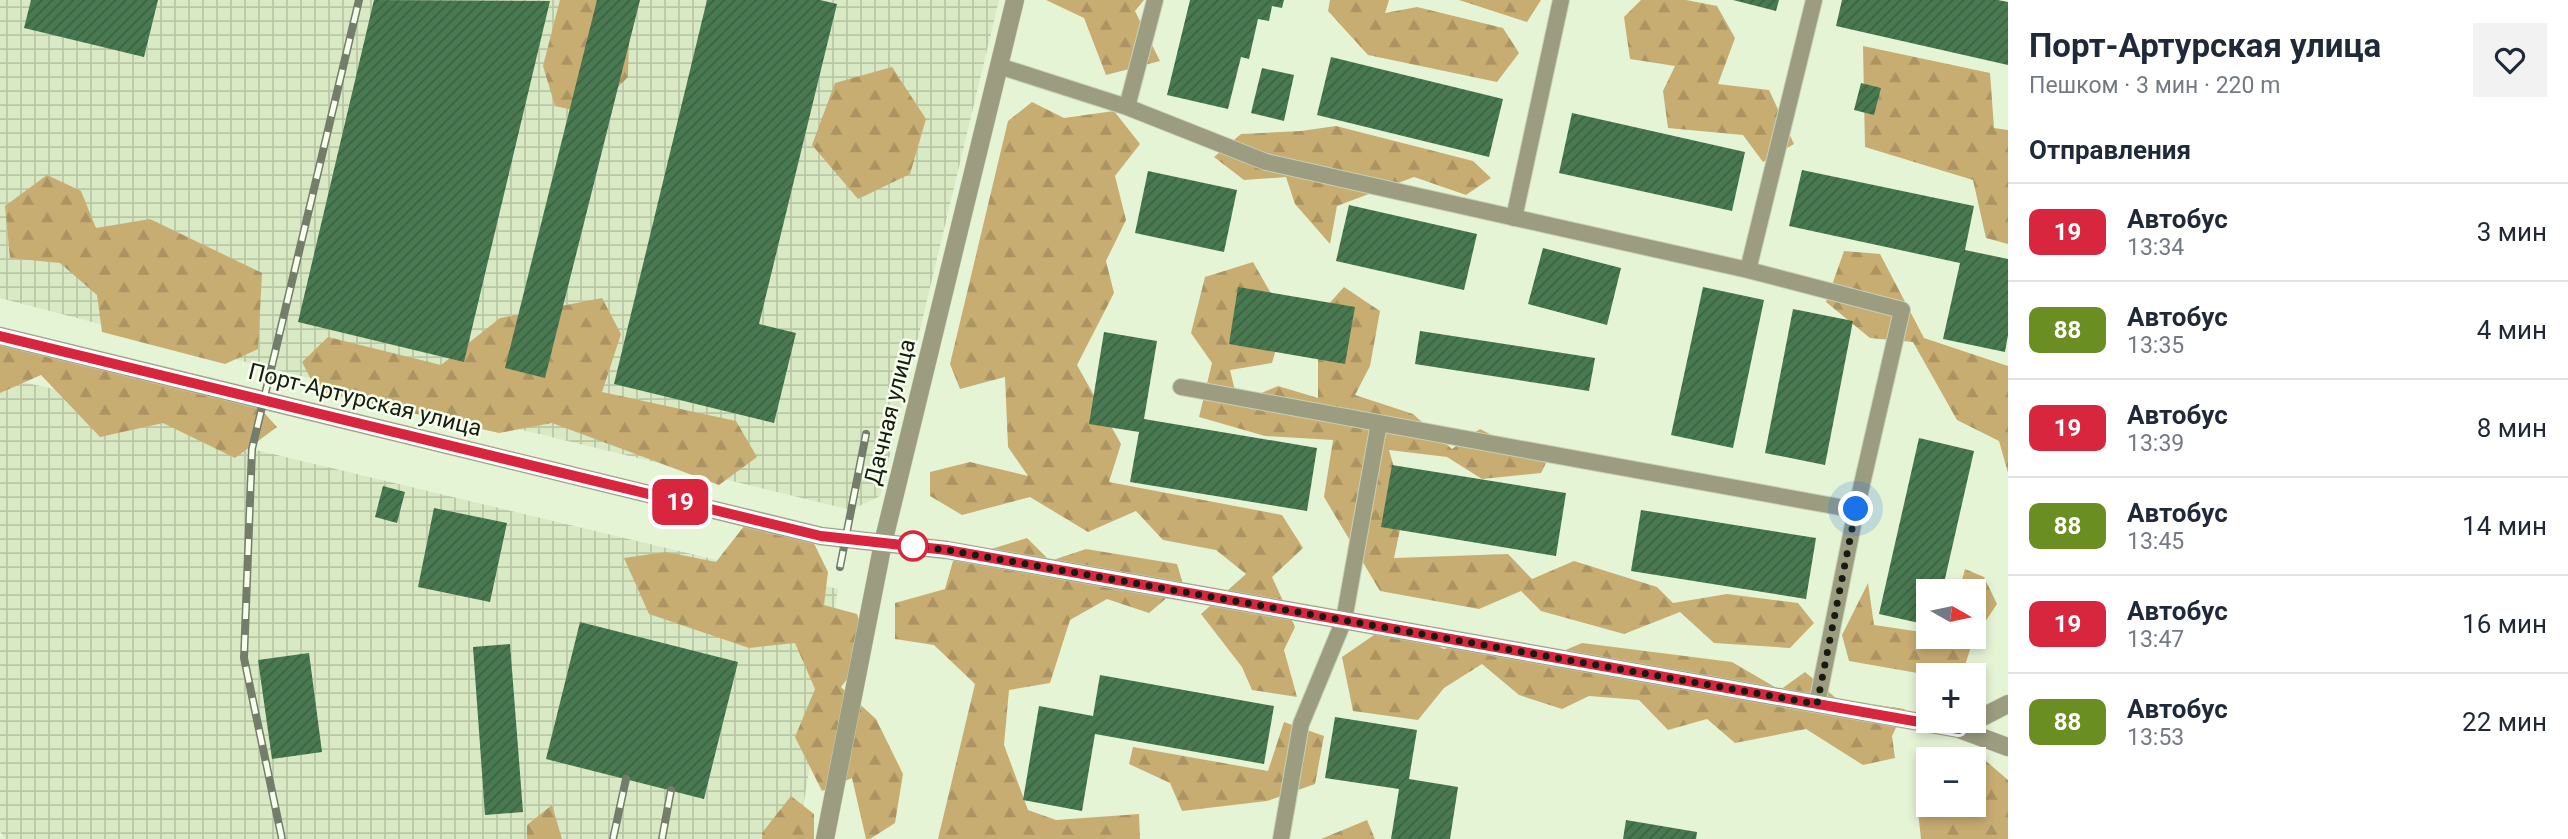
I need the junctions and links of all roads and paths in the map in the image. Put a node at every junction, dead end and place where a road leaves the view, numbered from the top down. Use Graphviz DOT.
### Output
graph roads {
  1 [pos="1015,0"];
  2 [pos="1155,0"];
  3 [pos="1561,0"];
  4 [pos="1814,0"];
  5 [pos="999,66"];
  6 [pos="1127,107"];
  7 [pos="1514,218"];
  8 [pos="1748,270"];
  9 [pos="0,336"];
  10 [pos="1181,387"];
  11 [pos="1379,423"];
  12 [pos="1856,509"];
  13 [pos="883,542"];
  14 [pos="1344,620"];
  15 [pos="1817,704"];
  16 [pos="2008,704"];
  17 [pos="1986,715"];
  18 [pos="1916,721"];
  19 [pos="1970,733"];
  20 [pos="2008,747"];
  21 [pos="825,839"];
  22 [pos="1281,839"];
  1 -- 5 [label="street, Дачная улица"];
  2 -- 6 [label="lane"];
  3 -- 7 [label="lane"];
  4 -- 8 [label="lane"];
  5 -- 6 [label="lane"];
  5 -- 13 [label="street, Дачная улица"];
  6 -- 7 [label="lane"];
  7 -- 8 [label="lane"];
  8 -- 12 [label="lane"];
  9 -- 13 [label="street, Порт-Артурская улица"];
  10 -- 11 [label="lane"];
  11 -- 12 [label="lane"];
  11 -- 14 [label="lane"];
  12 -- 15 [label="lane"];
  13 -- 14 [label="street, Порт-Артурская улица"];
  13 -- 21 [label="street, Дачная улица"];
  14 -- 15 [label="street, Порт-Артурская улица"];
  14 -- 22 [label="lane"];
  15 -- 18 [label="street, Порт-Артурская улица"];
  16 -- 17 [label="street"];
  19 -- 20 [label="street, Порт-Артурская улица"];
}
